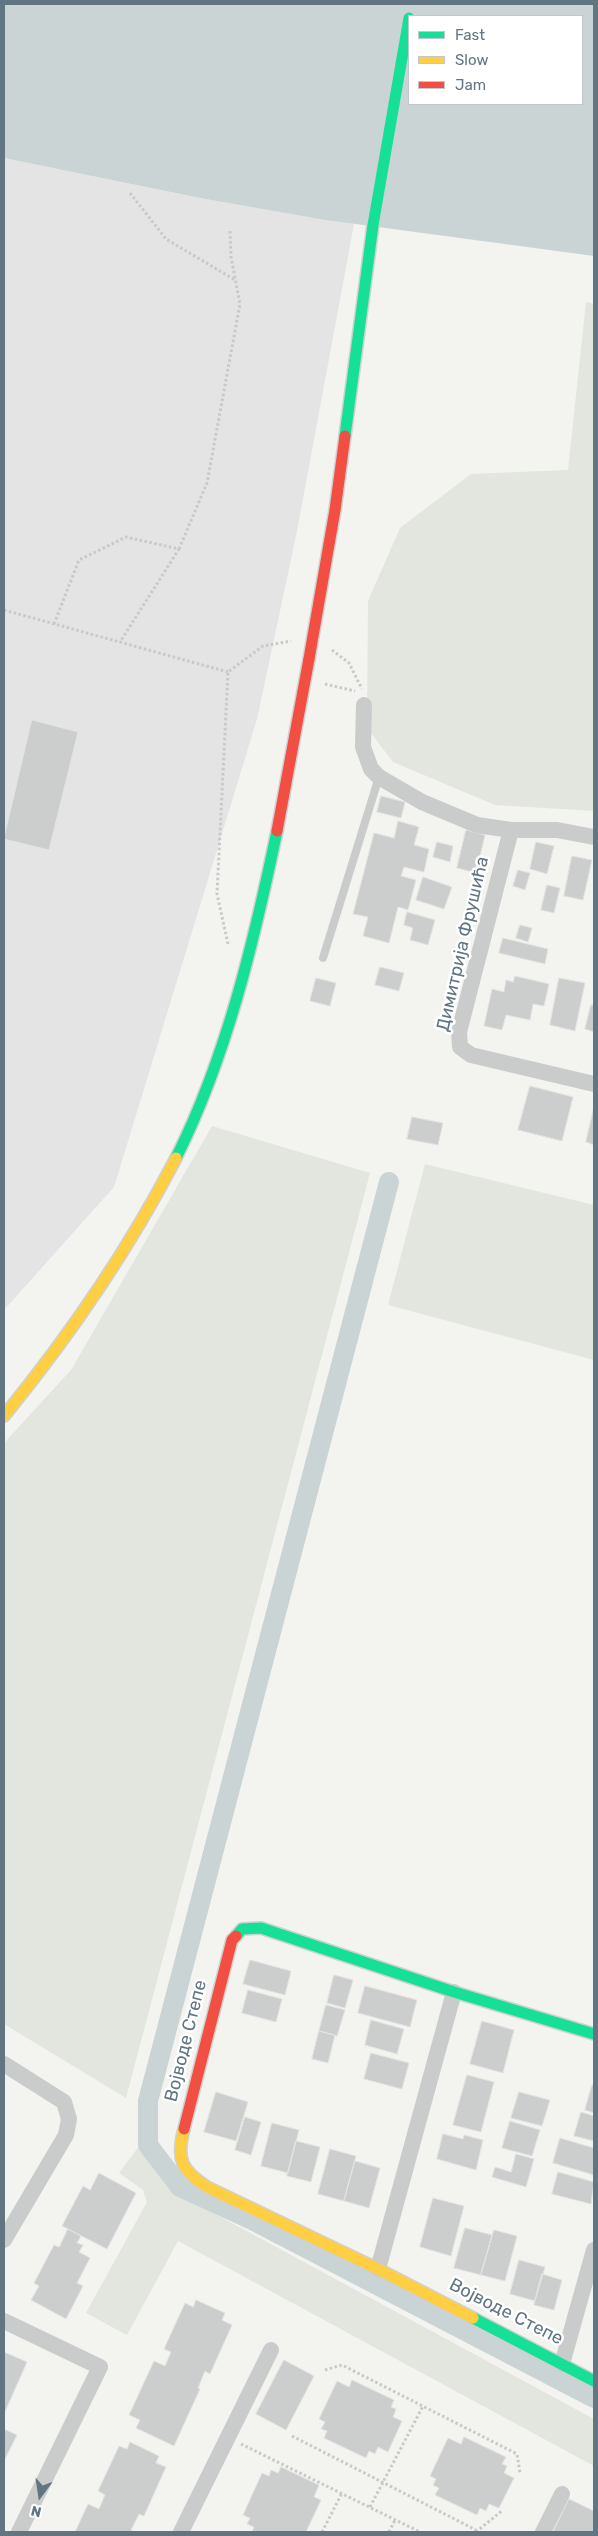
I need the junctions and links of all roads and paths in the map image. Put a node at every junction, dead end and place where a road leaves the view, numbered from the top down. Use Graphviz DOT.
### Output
graph roads {
  1 [pos="408,23"];
  2 [pos="130,193"];
  3 [pos="230,231"];
  4 [pos="235,280"];
  5 [pos="179,548"];
  6 [pos="4,610"];
  7 [pos="54,624"];
  8 [pos="287,640"];
  9 [pos="120,642"];
  10 [pos="333,650"];
  11 [pos="228,672"];
  12 [pos="325,674"];
  13 [pos="364,699"];
  14 [pos="379,777"];
  15 [pos="511,830"];
  16 [pos="594,836"];
  17 [pos="230,952"];
  18 [pos="323,958"];
  19 [pos="594,1084"];
  20 [pos="4,1416"];
  21 [pos="454,1992"];
  22 [pos="594,2034"];
  23 [pos="4,2064"];
  24 [pos="4,2240"];
  25 [pos="594,2250"];
  26 [pos="378,2269"];
  27 [pos="4,2322"];
  28 [pos="271,2350"];
  29 [pos="562,2364"];
  30 [pos="325,2370"];
  31 [pos="594,2381"];
  32 [pos="423,2406"];
  33 [pos="292,2436"];
  34 [pos="228,2437"];
  35 [pos="520,2473"];
  36 [pos="382,2482"];
  37 [pos="342,2493"];
  38 [pos="562,2494"];
  39 [pos="370,2507"];
  40 [pos="504,2510"];
  41 [pos="395,2520"];
  42 [pos="476,2531"];
  43 [pos="19,2532"];
  44 [pos="181,2532"];
  45 [pos="322,2532"];
  46 [pos="389,2532"];
  47 [pos="420,2532"];
  48 [pos="543,2532"];
  1 -- 20 [label="main road, bridge"];
  2 -- 4 [label="path"];
  3 -- 4 [label="path"];
  4 -- 5 [label="path"];
  5 -- 7 [label="path"];
  5 -- 9 [label="path"];
  6 -- 7 [label="path"];
  7 -- 9 [label="path"];
  8 -- 11 [label="path"];
  9 -- 11 [label="path"];
  10 -- 13 [label="path"];
  11 -- 17 [label="path"];
  12 -- 13 [label="path"];
  13 -- 14 [label="street"];
  14 -- 15 [label="street"];
  14 -- 18 [label="lane"];
  15 -- 16 [label="street"];
  15 -- 19 [label="street, Димитрија Фрушића"];
  21 -- 22 [label="main road, Војводе Степе"];
  21 -- 26 [label="street"];
  21 -- 26 [label="main road, Војводе Степе"];
  23 -- 24 [label="street"];
  25 -- 29 [label="street, Војводе Степе"];
  26 -- 29 [label="main road, Војводе Степе"];
  27 -- 43 [label="street"];
  28 -- 34 [label="street"];
  29 -- 31 [label="main road, Војводе Степе"];
  30 -- 32 [label="path"];
  32 -- 35 [label="path"];
  32 -- 36 [label="path"];
  33 -- 36 [label="path"];
  34 -- 37 [label="path"];
  34 -- 44 [label="street"];
  36 -- 39 [label="path"];
  36 -- 42 [label="path"];
  37 -- 39 [label="path"];
  37 -- 45 [label="path"];
  38 -- 48 [label="street"];
  39 -- 41 [label="path"];
  40 -- 42 [label="path"];
  41 -- 46 [label="path"];
  41 -- 47 [label="path"];
}
